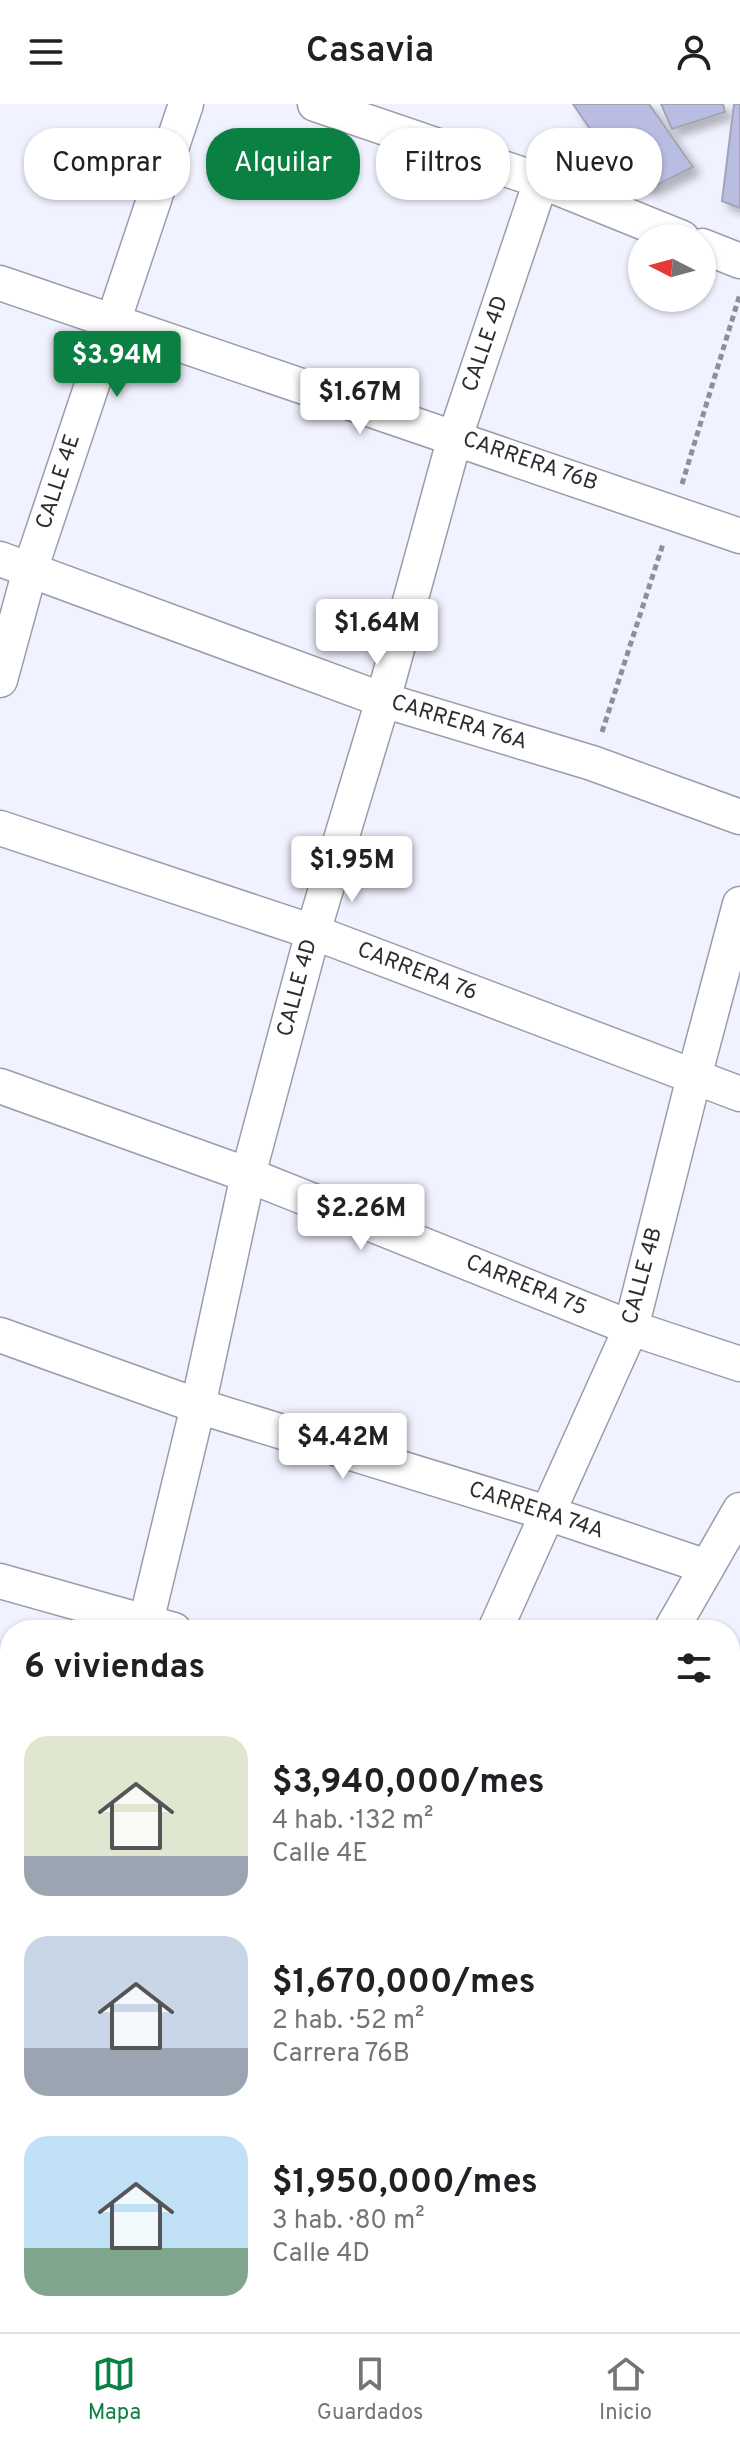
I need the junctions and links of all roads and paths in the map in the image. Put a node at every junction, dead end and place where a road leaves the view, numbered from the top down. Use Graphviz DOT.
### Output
graph roads {
  1 [pos="186,104"];
  2 [pos="315,104"];
  3 [pos="526,176"];
  4 [pos="535,200"];
  5 [pos="588,200"];
  6 [pos="647,224"];
  7 [pos="716,252"];
  8 [pos="740,261"];
  9 [pos="0,283"];
  10 [pos="740,294"];
  11 [pos="111,323"];
  12 [pos="455,437"];
  13 [pos="673,511"];
  14 [pos="740,536"];
  15 [pos="15,564"];
  16 [pos="0,680"];
  17 [pos="383,700"];
  18 [pos="592,763"];
  19 [pos="740,817"];
  20 [pos="0,828"];
  21 [pos="740,904"];
  22 [pos="313,932"];
  23 [pos="694,1077"];
  24 [pos="0,1086"];
  25 [pos="740,1094"];
  26 [pos="248,1175"];
  27 [pos="631,1328"];
  28 [pos="0,1335"];
  29 [pos="740,1364"];
  30 [pos="198,1406"];
  31 [pos="740,1510"];
  32 [pos="547,1513"];
  33 [pos="707,1567"];
  34 [pos="0,1581"];
  35 [pos="139,1620"];
  36 [pos="161,1620"];
  37 [pos="499,1620"];
  38 [pos="677,1620"];
  1 -- 11 [label="street, CALLE 4E"];
  2 -- 3 [label="street"];
  4 -- 12 [label="street, CALLE 4D"];
  5 -- 6 [label="street"];
  7 -- 8 [label="street"];
  9 -- 11 [label="street, CARRERA 76B"];
  10 -- 13 [label="path"];
  11 -- 12 [label="street, CARRERA 76B"];
  11 -- 15 [label="street, CALLE 4E"];
  12 -- 13 [label="street, CARRERA 76B"];
  12 -- 17 [label="street, CALLE 4D"];
  13 -- 14 [label="street, CARRERA 76B"];
  13 -- 18 [label="path"];
  15 -- 16 [label="street, CALLE 4E"];
  15 -- 17 [label="street, CARRERA 76A"];
  17 -- 18 [label="street, CARRERA 76A"];
  17 -- 22 [label="street, CALLE 4D"];
  18 -- 19 [label="street, CARRERA 76A"];
  20 -- 22 [label="street, CARRERA 76"];
  21 -- 23 [label="street, CALLE 4B"];
  22 -- 23 [label="street, CARRERA 76"];
  22 -- 26 [label="street, CALLE 4D"];
  23 -- 25 [label="street, CARRERA 76"];
  23 -- 27 [label="street, CALLE 4B"];
  24 -- 26 [label="street, CARRERA 75"];
  26 -- 27 [label="street, CARRERA 75"];
  26 -- 30 [label="street, CALLE 4D"];
  27 -- 29 [label="street, CARRERA 75"];
  27 -- 32 [label="street, CALLE 4B"];
  28 -- 30 [label="street, CARRERA 74A"];
  30 -- 32 [label="street, CARRERA 74A"];
  30 -- 36 [label="street, CALLE 4D"];
  31 -- 33 [label="street"];
  32 -- 33 [label="street, CARRERA 74A"];
  32 -- 37 [label="street, CALLE 4B"];
  33 -- 38 [label="street"];
  34 -- 35 [label="street"];
}
